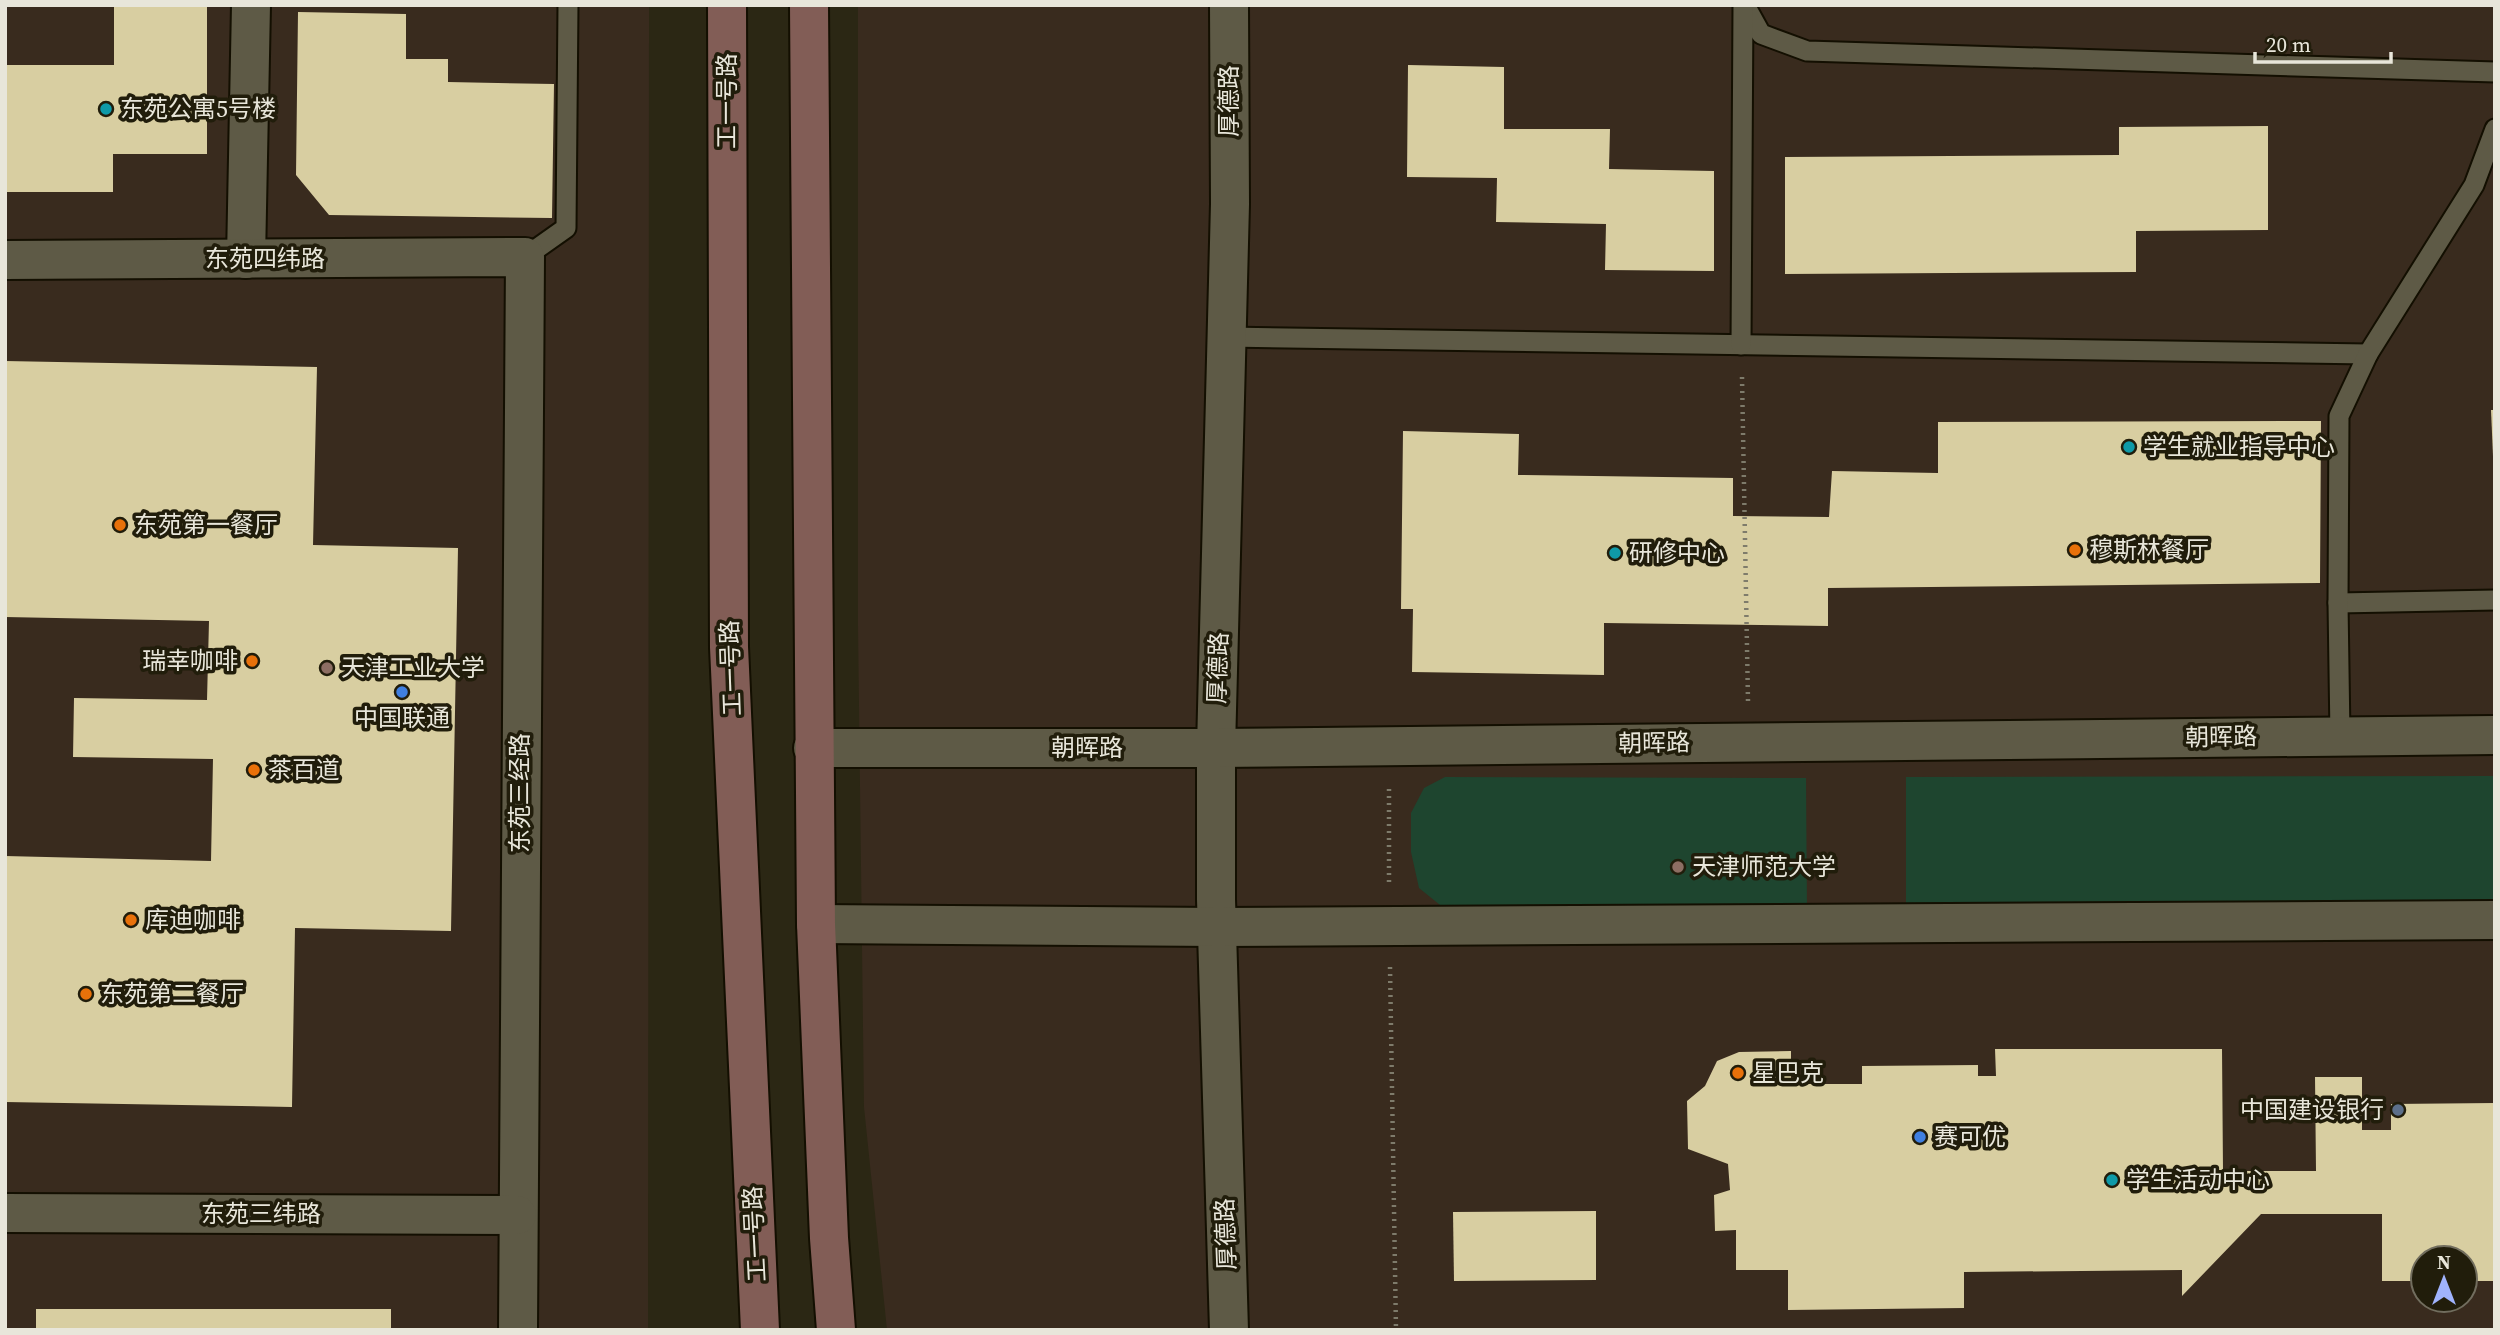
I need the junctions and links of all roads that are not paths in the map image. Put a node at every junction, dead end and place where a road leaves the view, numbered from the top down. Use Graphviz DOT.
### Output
graph roads {
  1 [pos="251,5"];
  2 [pos="568,5"];
  3 [pos="727,5"];
  4 [pos="809,5"];
  5 [pos="1229,5"];
  6 [pos="1744,5"];
  7 [pos="2495,72"];
  8 [pos="2495,129"];
  9 [pos="525,257"];
  10 [pos="246,259"];
  11 [pos="5,260"];
  12 [pos="1227,337"];
  13 [pos="1741,345"];
  14 [pos="2368,354"];
  15 [pos="2495,600"];
  16 [pos="2338,603"];
  17 [pos="2495,735"];
  18 [pos="2340,736"];
  19 [pos="813,748"];
  20 [pos="1216,748"];
  21 [pos="2495,920"];
  22 [pos="816,924"];
  23 [pos="1217,927"];
  24 [pos="5,1213"];
  25 [pos="517,1215"];
  26 [pos="518,1330"];
  27 [pos="760,1330"];
  28 [pos="836,1330"];
  29 [pos="1230,1330"];
  1 -- 10 [label="street"];
  2 -- 9 [label="lane"];
  3 -- 27 [label="main road, 工一号路"];
  4 -- 19 [label="main road"];
  5 -- 12 [label="street, 厚德路"];
  6 -- 7 [label="lane"];
  6 -- 13 [label="lane"];
  8 -- 14 [label="lane"];
  9 -- 10 [label="street, 东苑四纬路"];
  9 -- 25 [label="street, 东苑三经路"];
  10 -- 11 [label="street, 东苑四纬路"];
  12 -- 13 [label="lane"];
  12 -- 20 [label="street, 厚德路"];
  13 -- 14 [label="lane"];
  14 -- 16 [label="lane"];
  15 -- 16 [label="lane"];
  16 -- 18 [label="lane"];
  17 -- 18 [label="street, 朝晖路"];
  18 -- 20 [label="street, 朝晖路"];
  19 -- 20 [label="street, 朝晖路"];
  19 -- 22 [label="main road"];
  20 -- 23 [label="street, 厚德路"];
  21 -- 23 [label="street"];
  22 -- 23 [label="street"];
  22 -- 28 [label="main road"];
  23 -- 29 [label="street, 厚德路"];
  24 -- 25 [label="street, 东苑三纬路"];
  25 -- 26 [label="street, 东苑三经路"];
}
